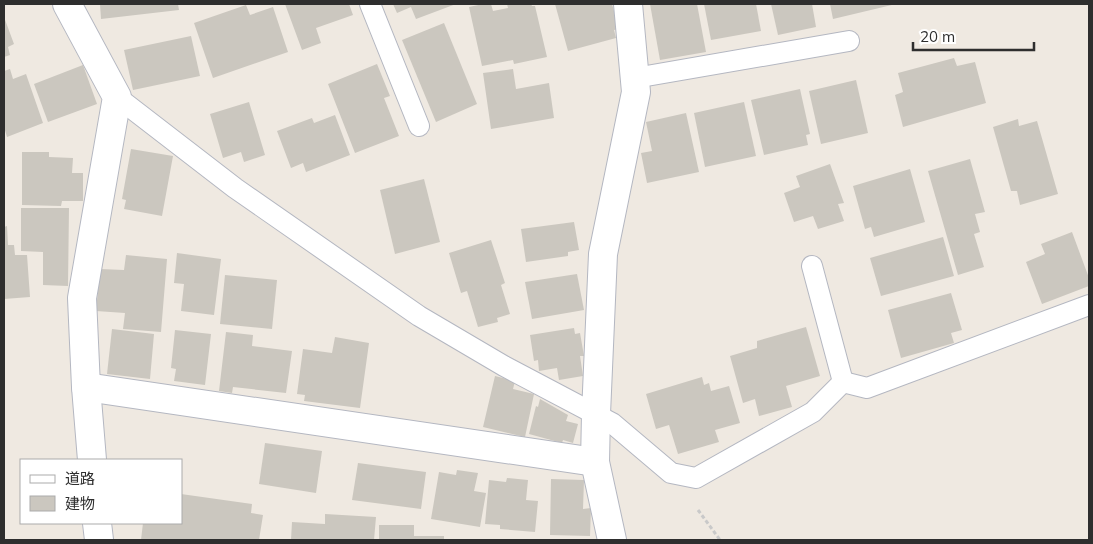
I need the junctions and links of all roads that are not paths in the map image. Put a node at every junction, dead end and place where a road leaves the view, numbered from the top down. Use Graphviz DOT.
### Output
graph roads {
  1 [pos="67,4"];
  2 [pos="370,4"];
  3 [pos="628,4"];
  4 [pos="849,40"];
  5 [pos="635,78"];
  6 [pos="117,97"];
  7 [pos="419,126"];
  8 [pos="812,266"];
  9 [pos="1089,305"];
  10 [pos="844,382"];
  11 [pos="86,387"];
  12 [pos="596,414"];
  13 [pos="92,459"];
  14 [pos="596,462"];
  15 [pos="97,524"];
  16 [pos="99,540"];
  17 [pos="612,540"];
  1 -- 6 [label="street"];
  2 -- 7 [label="lane"];
  3 -- 5 [label="street"];
  4 -- 5 [label="lane"];
  5 -- 12 [label="street"];
  6 -- 11 [label="street"];
  6 -- 12 [label="lane"];
  8 -- 10 [label="lane"];
  9 -- 10 [label="lane"];
  10 -- 12 [label="lane"];
  11 -- 13 [label="street"];
  11 -- 14 [label="street"];
  12 -- 14 [label="street"];
  14 -- 17 [label="street"];
  15 -- 16 [label="street"];
}
